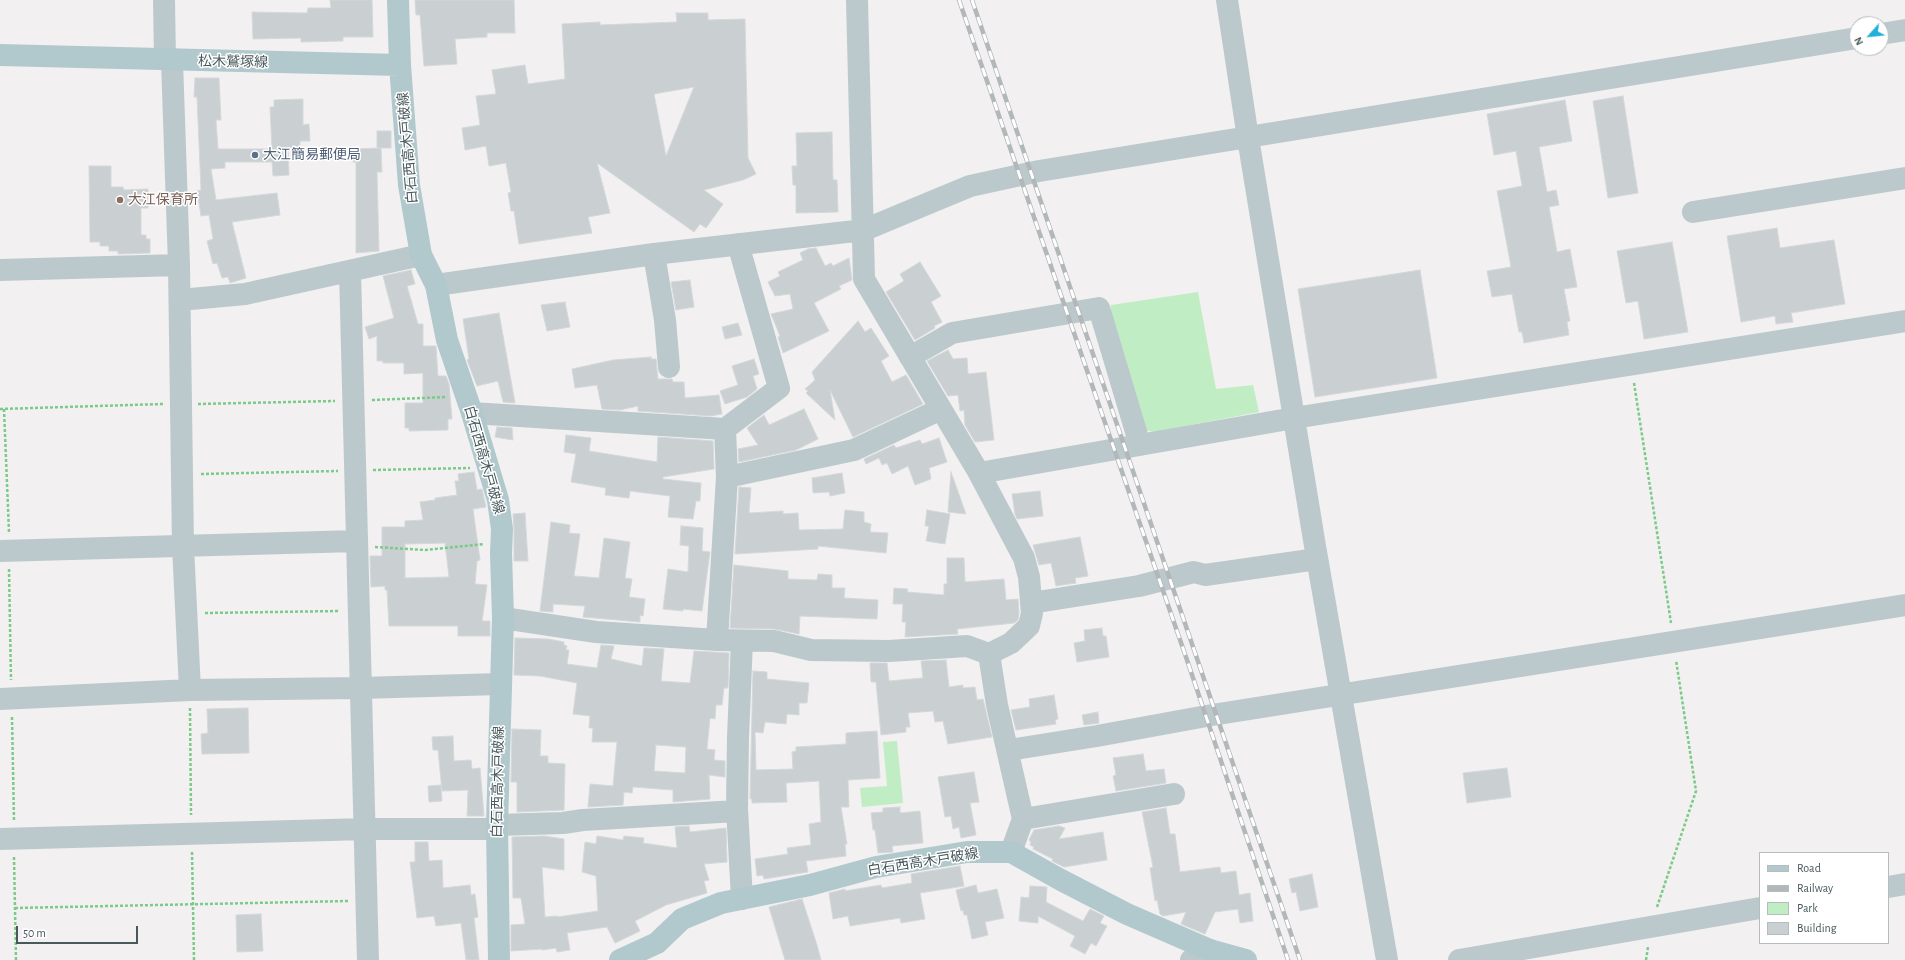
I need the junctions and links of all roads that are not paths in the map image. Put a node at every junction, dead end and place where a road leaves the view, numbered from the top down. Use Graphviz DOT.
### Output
graph roads {
  1 [pos="164,0"];
  2 [pos="398,0"];
  3 [pos="858,0"];
  4 [pos="1227,0"];
  5 [pos="1905,30"];
  6 [pos="1889,33"];
  7 [pos="1849,39"];
  8 [pos="0,55"];
  9 [pos="169,61"];
  10 [pos="400,66"];
  11 [pos="1248,138"];
  12 [pos="1905,178"];
  13 [pos="1693,212"];
  14 [pos="864,230"];
  15 [pos="738,244"];
  16 [pos="654,254"];
  17 [pos="421,255"];
  18 [pos="179,264"];
  19 [pos="0,270"];
  20 [pos="350,272"];
  21 [pos="436,285"];
  22 [pos="180,300"];
  23 [pos="1905,321"];
  24 [pos="910,357"];
  25 [pos="669,367"];
  26 [pos="469,405"];
  27 [pos="941,409"];
  28 [pos="1294,418"];
  29 [pos="725,429"];
  30 [pos="1140,445"];
  31 [pos="979,473"];
  32 [pos="727,477"];
  33 [pos="357,544"];
  34 [pos="183,546"];
  35 [pos="0,551"];
  36 [pos="1317,559"];
  37 [pos="1031,602"];
  38 [pos="1905,605"];
  39 [pos="503,618"];
  40 [pos="717,640"];
  41 [pos="742,641"];
  42 [pos="989,654"];
  43 [pos="500,684"];
  44 [pos="360,688"];
  45 [pos="190,690"];
  46 [pos="1341,694"];
  47 [pos="0,699"];
  48 [pos="1009,750"];
  49 [pos="1174,794"];
  50 [pos="737,810"];
  51 [pos="1023,819"];
  52 [pos="497,827"];
  53 [pos="366,829"];
  54 [pos="0,839"];
  55 [pos="1011,852"];
  56 [pos="1905,884"];
  57 [pos="1889,887"];
  58 [pos="742,899"];
  59 [pos="1759,908"];
  60 [pos="1200,955"];
  61 [pos="368,960"];
  62 [pos="499,960"];
  63 [pos="620,960"];
  64 [pos="1246,960"];
  65 [pos="1386,960"];
  66 [pos="1459,960"];
  1 -- 9 [label="street"];
  2 -- 10 [label="main road"];
  3 -- 14 [label="street"];
  4 -- 11 [label="street"];
  5 -- 6 [label="street"];
  7 -- 11 [label="street"];
  8 -- 9 [label="main road, 松木鷲塚線"];
  9 -- 10 [label="main road, 松木鷲塚線"];
  9 -- 18 [label="street"];
  10 -- 17 [label="main road, 白石西高木戸破線"];
  11 -- 14 [label="street"];
  11 -- 28 [label="street"];
  12 -- 13 [label="street"];
  14 -- 15 [label="street"];
  14 -- 24 [label="street"];
  15 -- 16 [label="street"];
  15 -- 29 [label="street"];
  16 -- 21 [label="street"];
  16 -- 25 [label="street"];
  17 -- 20 [label="street"];
  17 -- 21 [label="main road, 白石西高木戸破線"];
  18 -- 19 [label="street"];
  18 -- 22 [label="street"];
  20 -- 22 [label="street"];
  20 -- 33 [label="street"];
  21 -- 26 [label="main road, 白石西高木戸破線"];
  22 -- 34 [label="street"];
  23 -- 28 [label="street"];
  24 -- 27 [label="street"];
  24 -- 30 [label="street"];
  26 -- 29 [label="street"];
  26 -- 39 [label="main road, 白石西高木戸破線"];
  27 -- 31 [label="street"];
  27 -- 32 [label="street"];
  28 -- 30 [label="street"];
  28 -- 36 [label="street"];
  29 -- 32 [label="street"];
  30 -- 31 [label="street"];
  31 -- 37 [label="street"];
  32 -- 40 [label="street"];
  33 -- 34 [label="street"];
  33 -- 44 [label="street"];
  34 -- 35 [label="street"];
  34 -- 45 [label="street"];
  36 -- 37 [label="street"];
  36 -- 46 [label="street"];
  37 -- 42 [label="street"];
  38 -- 46 [label="street"];
  39 -- 40 [label="street"];
  39 -- 43 [label="main road, 白石西高木戸破線"];
  40 -- 41 [label="street"];
  41 -- 42 [label="street"];
  41 -- 50 [label="street"];
  42 -- 48 [label="street"];
  43 -- 44 [label="street"];
  43 -- 52 [label="main road, 白石西高木戸破線"];
  44 -- 45 [label="street"];
  44 -- 53 [label="street"];
  45 -- 47 [label="street"];
  46 -- 48 [label="street"];
  46 -- 65 [label="street"];
  48 -- 51 [label="street"];
  49 -- 51 [label="street"];
  50 -- 52 [label="street"];
  50 -- 58 [label="street"];
  51 -- 55 [label="street"];
  52 -- 53 [label="street"];
  52 -- 62 [label="main road, 白石西高木戸破線"];
  53 -- 54 [label="street"];
  53 -- 61 [label="street"];
  55 -- 58 [label="main road, 白石西高木戸破線"];
  55 -- 60 [label="main road, 白石西高木戸破線"];
  56 -- 57 [label="street"];
  58 -- 63 [label="main road, 白石西高木戸破線"];
  59 -- 66 [label="street"];
  60 -- 64 [label="main road, 白石西高木戸破線"];
}
